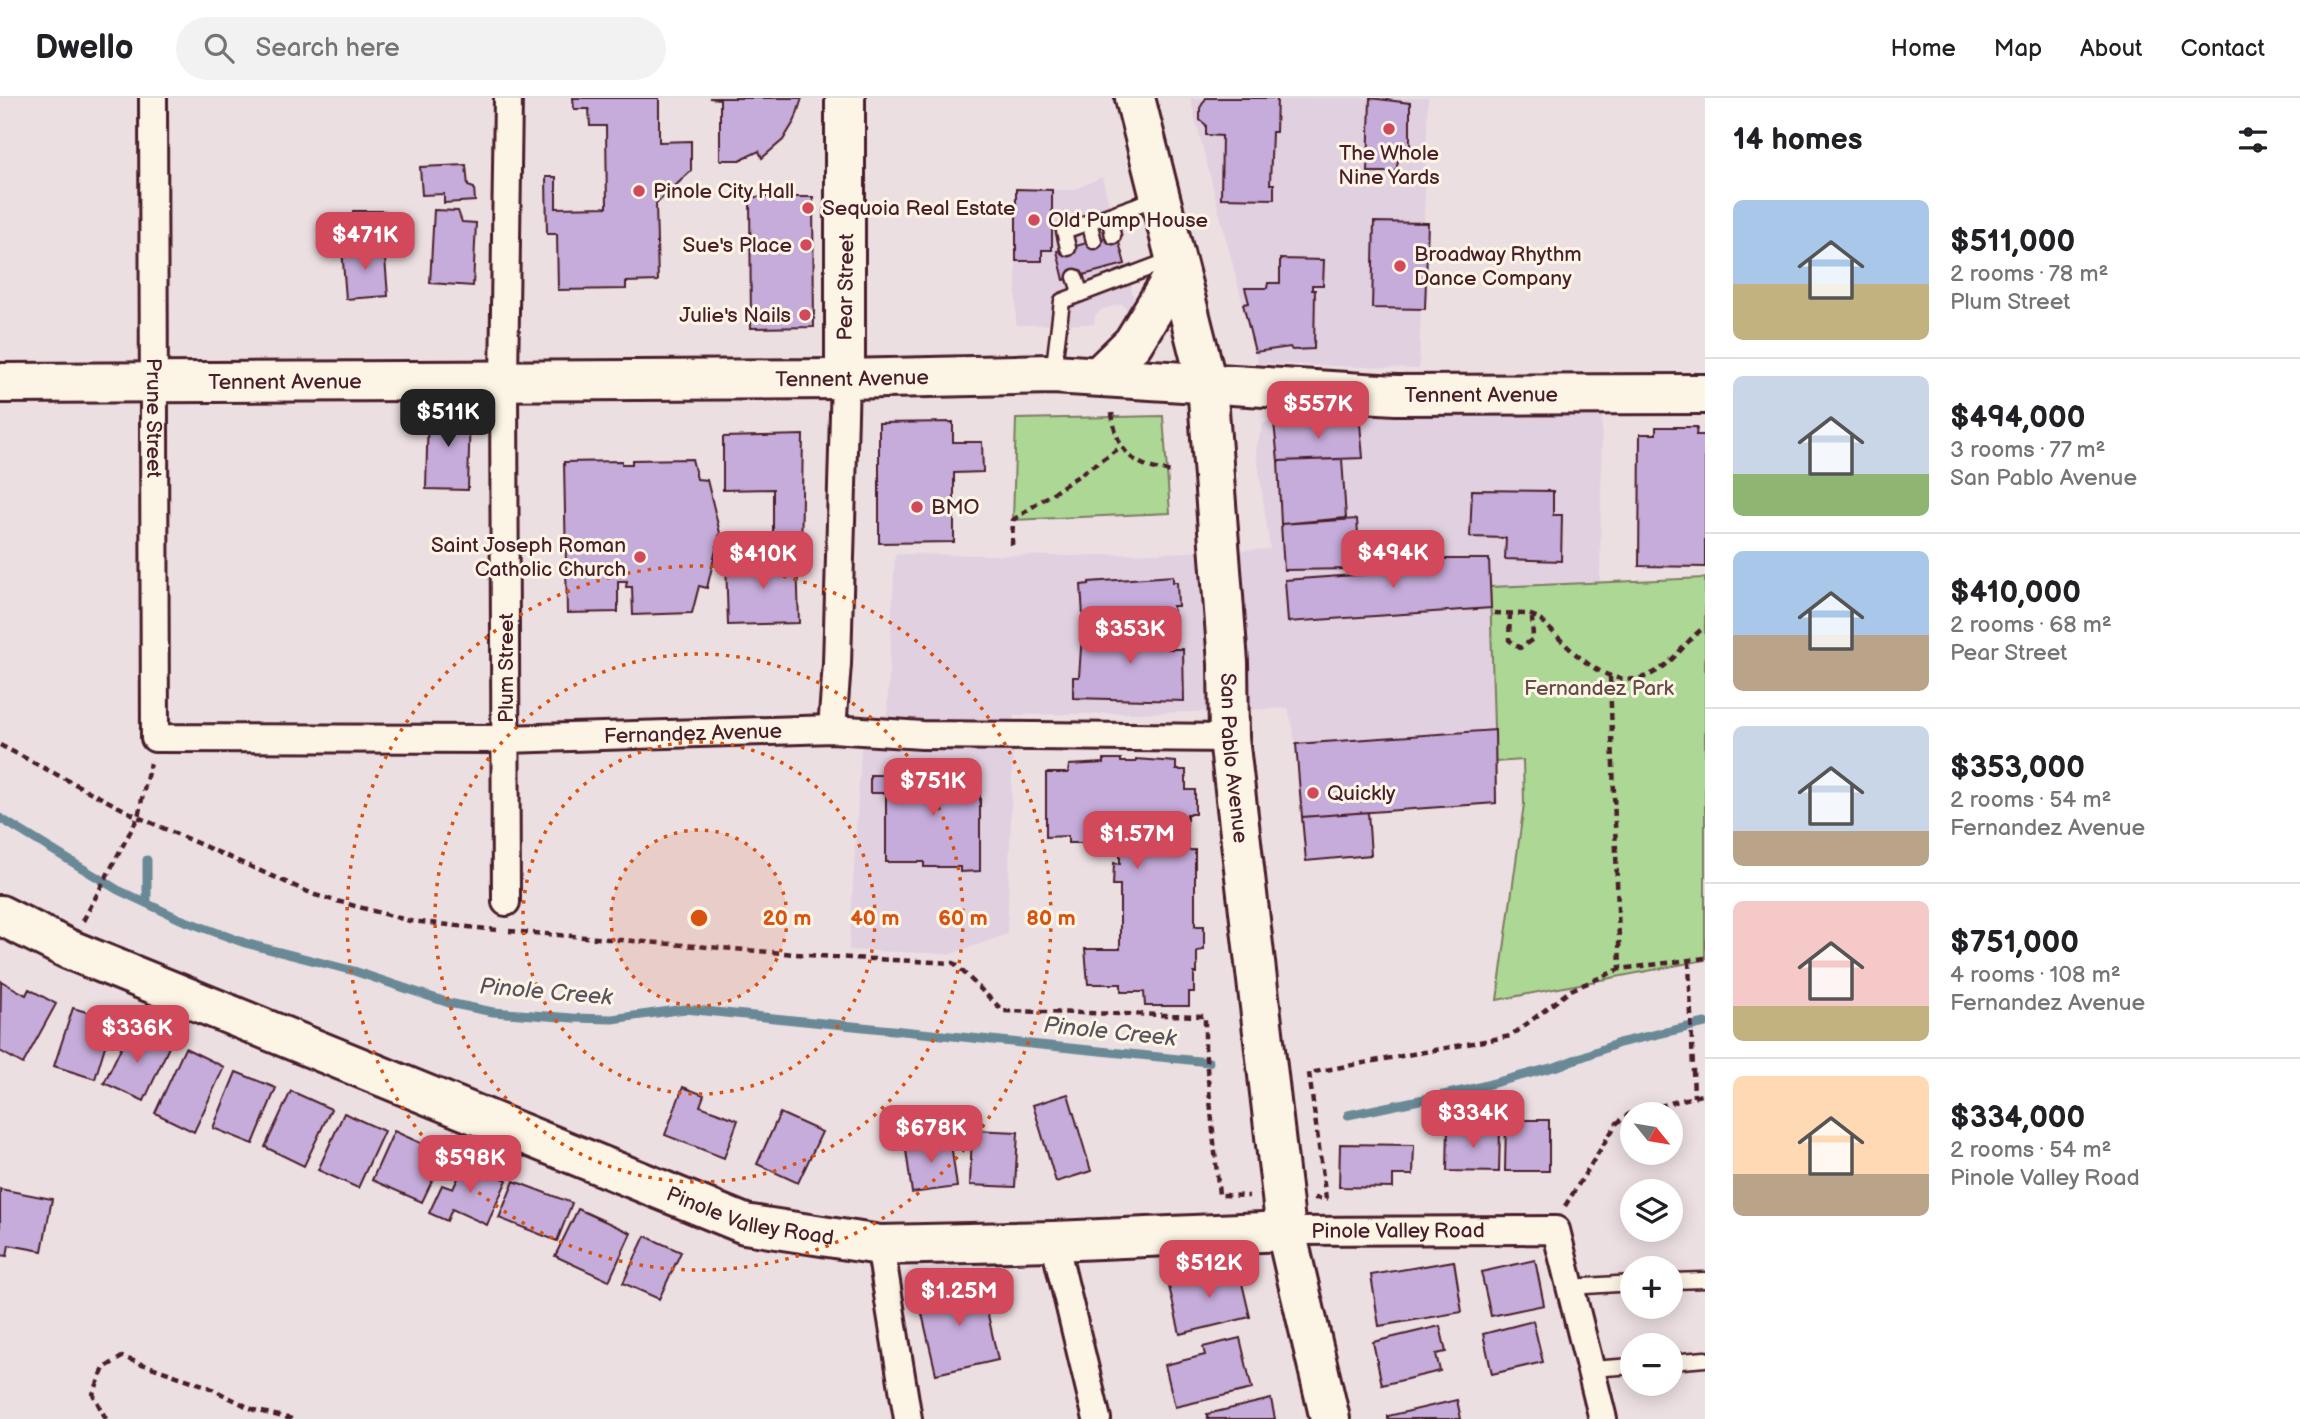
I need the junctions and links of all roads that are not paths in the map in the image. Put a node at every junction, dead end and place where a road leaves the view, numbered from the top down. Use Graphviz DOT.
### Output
graph roads {
  1 [pos="153,98"];
  2 [pos="508,98"];
  3 [pos="845,98"];
  4 [pos="1135,98"];
  5 [pos="1161,197"];
  6 [pos="1109,215"];
  7 [pos="1089,222"];
  8 [pos="1113,236"];
  9 [pos="1094,241"];
  10 [pos="1068,248"];
  11 [pos="1176,265"];
  12 [pos="1075,277"];
  13 [pos="1080,294"];
  14 [pos="1053,374"];
  15 [pos="1100,375"];
  16 [pos="845,379"];
  17 [pos="153,381"];
  18 [pos="504,381"];
  19 [pos="0,383"];
  20 [pos="1207,384"];
  21 [pos="1705,394"];
  22 [pos="832,729"];
  23 [pos="155,738"];
  24 [pos="1229,738"];
  25 [pos="506,740"];
  26 [pos="506,902"];
  27 [pos="0,915"];
  28 [pos="1285,1214"];
  29 [pos="1054,1241"];
  30 [pos="880,1245"];
  31 [pos="1705,1280"];
  32 [pos="1683,1281"];
  33 [pos="1620,1284"];
  34 [pos="1570,1287"];
  35 [pos="1705,1359"];
  36 [pos="1683,1361"];
  37 [pos="1620,1367"];
  38 [pos="1591,1369"];
  39 [pos="908,1419"];
  40 [pos="1097,1419"];
  41 [pos="1330,1419"];
  42 [pos="1603,1419"];
  1 -- 17 [label="street, Prune Street"];
  2 -- 18 [label="street, Plum Street"];
  3 -- 16 [label="main road, Pear Street"];
  4 -- 5 [label="main road, San Pablo Avenue"];
  5 -- 6 [label="lane"];
  5 -- 11 [label="main road, San Pablo Avenue"];
  6 -- 7 [label="lane"];
  6 -- 8 [label="lane"];
  7 -- 9 [label="lane"];
  7 -- 10 [label="lane"];
  11 -- 13 [label="lane"];
  11 -- 15 [label="main road"];
  11 -- 20 [label="main road, San Pablo Avenue"];
  12 -- 13 [label="lane"];
  13 -- 14 [label="lane"];
  14 -- 15 [label="main road, Tennent Avenue"];
  14 -- 16 [label="main road, Tennent Avenue"];
  15 -- 20 [label="main road, Tennent Avenue"];
  16 -- 18 [label="main road, Tennent Avenue"];
  16 -- 22 [label="street, Pear Street"];
  17 -- 18 [label="main road, Tennent Avenue"];
  17 -- 19 [label="main road, Tennent Avenue"];
  17 -- 23 [label="street, Prune Street"];
  18 -- 25 [label="street, Plum Street"];
  20 -- 21 [label="main road, Tennent Avenue"];
  20 -- 24 [label="main road, San Pablo Avenue"];
  22 -- 24 [label="street, Fernandez Avenue"];
  22 -- 25 [label="street, Fernandez Avenue"];
  23 -- 25 [label="street, Fernandez Avenue"];
  24 -- 28 [label="main road, San Pablo Avenue"];
  25 -- 26 [label="street, Plum Street"];
  27 -- 30 [label="main road, Pinole Valley Road"];
  28 -- 29 [label="main road, Pinole Valley Road"];
  28 -- 34 [label="street, Pinole Valley Road"];
  28 -- 41 [label="main road, San Pablo Avenue"];
  29 -- 30 [label="main road, Pinole Valley Road"];
  29 -- 40 [label="street"];
  30 -- 39 [label="street"];
  31 -- 32 [label="lane"];
  33 -- 34 [label="lane"];
  34 -- 38 [label="street"];
  35 -- 36 [label="lane"];
  37 -- 38 [label="lane"];
  38 -- 42 [label="street"];
}
